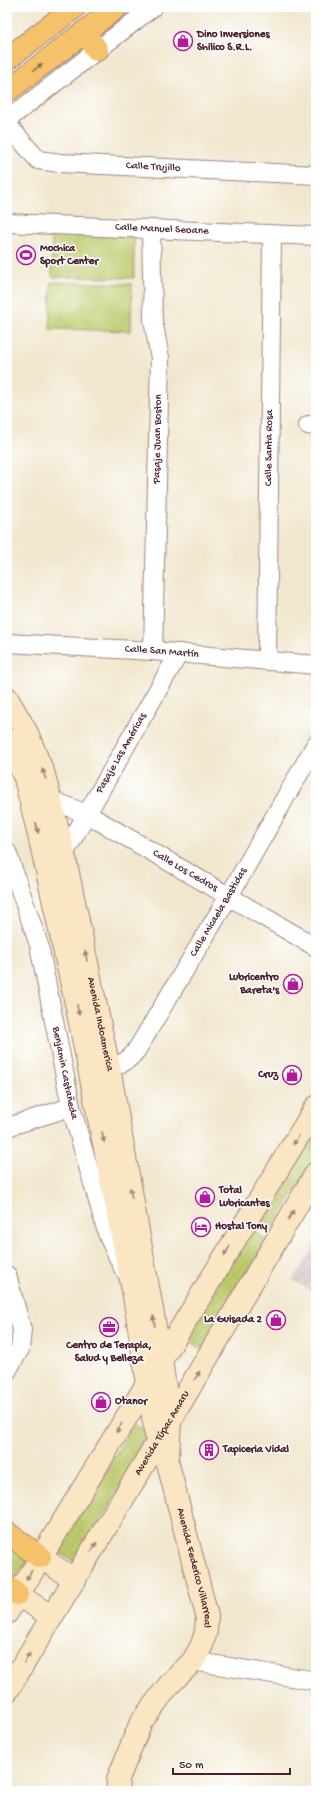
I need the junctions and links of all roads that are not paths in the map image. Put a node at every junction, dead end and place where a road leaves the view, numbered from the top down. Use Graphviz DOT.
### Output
graph roads {
  1 [pos="75,7"];
  2 [pos="117,7"];
  3 [pos="153,7"];
  4 [pos="84,32"];
  5 [pos="97,50"];
  6 [pos="7,59"];
  7 [pos="7,91"];
  8 [pos="7,120"];
  9 [pos="7,124"];
  10 [pos="316,175"];
  11 [pos="7,223"];
  12 [pos="151,229"];
  13 [pos="272,235"];
  14 [pos="316,236"];
  15 [pos="7,643"];
  16 [pos="153,651"];
  17 [pos="179,653"];
  18 [pos="267,661"];
  19 [pos="316,665"];
  20 [pos="7,698"];
  21 [pos="7,739"];
  22 [pos="316,744"];
  23 [pos="51,800"];
  24 [pos="87,814"];
  25 [pos="7,852"];
  26 [pos="64,854"];
  27 [pos="230,896"];
  28 [pos="316,947"];
  29 [pos="109,1068"];
  30 [pos="70,1107"];
  31 [pos="316,1107"];
  32 [pos="7,1127"];
  33 [pos="316,1173"];
  34 [pos="246,1221"];
  35 [pos="276,1240"];
  36 [pos="7,1275"];
  37 [pos="133,1290"];
  38 [pos="17,1312"];
  39 [pos="7,1341"];
  40 [pos="161,1360"];
  41 [pos="7,1371"];
  42 [pos="147,1383"];
  43 [pos="170,1422"];
  44 [pos="157,1442"];
  45 [pos="168,1464"];
  46 [pos="7,1533"];
  47 [pos="40,1557"];
  48 [pos="74,1580"];
  49 [pos="12,1590"];
  50 [pos="7,1613"];
  51 [pos="52,1617"];
  52 [pos="193,1662"];
  53 [pos="316,1681"];
  54 [pos="7,1691"];
  55 [pos="117,1791"];
  1 -- 6 [label="main road"];
  2 -- 4 [label="main road"];
  3 -- 5 [label="street"];
  4 -- 5 [label="main road"];
  7 -- 4 [label="main road, one-way"];
  5 -- 8 [label="street"];
  9 -- 10 [label="street, Calle Trujillo"];
  11 -- 12 [label="street, Calle Manuel Seoane"];
  12 -- 13 [label="street, Calle Manuel Seoane"];
  12 -- 16 [label="street, Pasaje Juan Boston"];
  13 -- 14 [label="street, Calle Manuel Seoane"];
  13 -- 18 [label="street, Calle Santa Rosa"];
  15 -- 16 [label="street, Calle San Martín"];
  16 -- 17 [label="street, Calle San Martín"];
  17 -- 18 [label="street, Calle San Martín"];
  17 -- 24 [label="street, Pasaje Las Américas"];
  18 -- 19 [label="street, Calle San Martín"];
  23 -- 20 [label="main road, Avenida Indoamerica, one-way"];
  21 -- 37 [label="main road, Avenida Indoamerica, one-way"];
  22 -- 27 [label="street, Calle Micaela Bastidas"];
  23 -- 24 [label="street, Calle Los Cedros"];
  23 -- 26 [label="main road, Avenida Indoamerica"];
  24 -- 26 [label="street, Pasaje Las Américas"];
  24 -- 27 [label="street, Calle Los Cedros"];
  25 -- 30 [label="street, Benjamin Castañeda"];
  29 -- 26 [label="main road, Avenida Indoamerica, one-way"];
  27 -- 28 [label="street, Calle Los Cedros"];
  27 -- 29 [label="street, Calle Micaela Bastidas"];
  40 -- 29 [label="main road, Avenida Indoamerica, one-way"];
  30 -- 32 [label="street"];
  30 -- 37 [label="street, Benjamin Castañeda"];
  31 -- 34 [label="main road, one-way"];
  35 -- 33 [label="main road, Avenida Túpac Amaru, one-way"];
  34 -- 35 [label="main road"];
  34 -- 40 [label="main road, one-way"];
  43 -- 35 [label="main road, Avenida Túpac Amaru, one-way"];
  36 -- 38 [label="street"];
  37 -- 42 [label="main road, Avenida Indoamerica"];
  38 -- 39 [label="street"];
  38 -- 41 [label="street"];
  40 -- 42 [label="main road"];
  40 -- 43 [label="main road, Avenida Federico Villarreal"];
  42 -- 44 [label="main road, Avenida Federico Villarreal"];
  42 -- 47 [label="main road, one-way"];
  43 -- 44 [label="main road, Avenida Túpac Amaru"];
  43 -- 45 [label="main road, Avenida Federico Villarreal"];
  44 -- 45 [label="main road, Avenida Federico Villarreal"];
  48 -- 44 [label="main road, Avenida Túpac Amaru, one-way"];
  45 -- 52 [label="main road, Avenida Federico Villarreal"];
  46 -- 47 [label="main road"];
  47 -- 48 [label="main road"];
  47 -- 49 [label="main road, one-way"];
  48 -- 51 [label="main road, Avenida Túpac Amaru"];
  49 -- 50 [label="main road"];
  49 -- 51 [label="main road"];
  54 -- 51 [label="main road, Avenida Túpac Amaru, one-way"];
  52 -- 53 [label="street"];
  52 -- 55 [label="main road, Avenida Federico Villarreal"];
}
